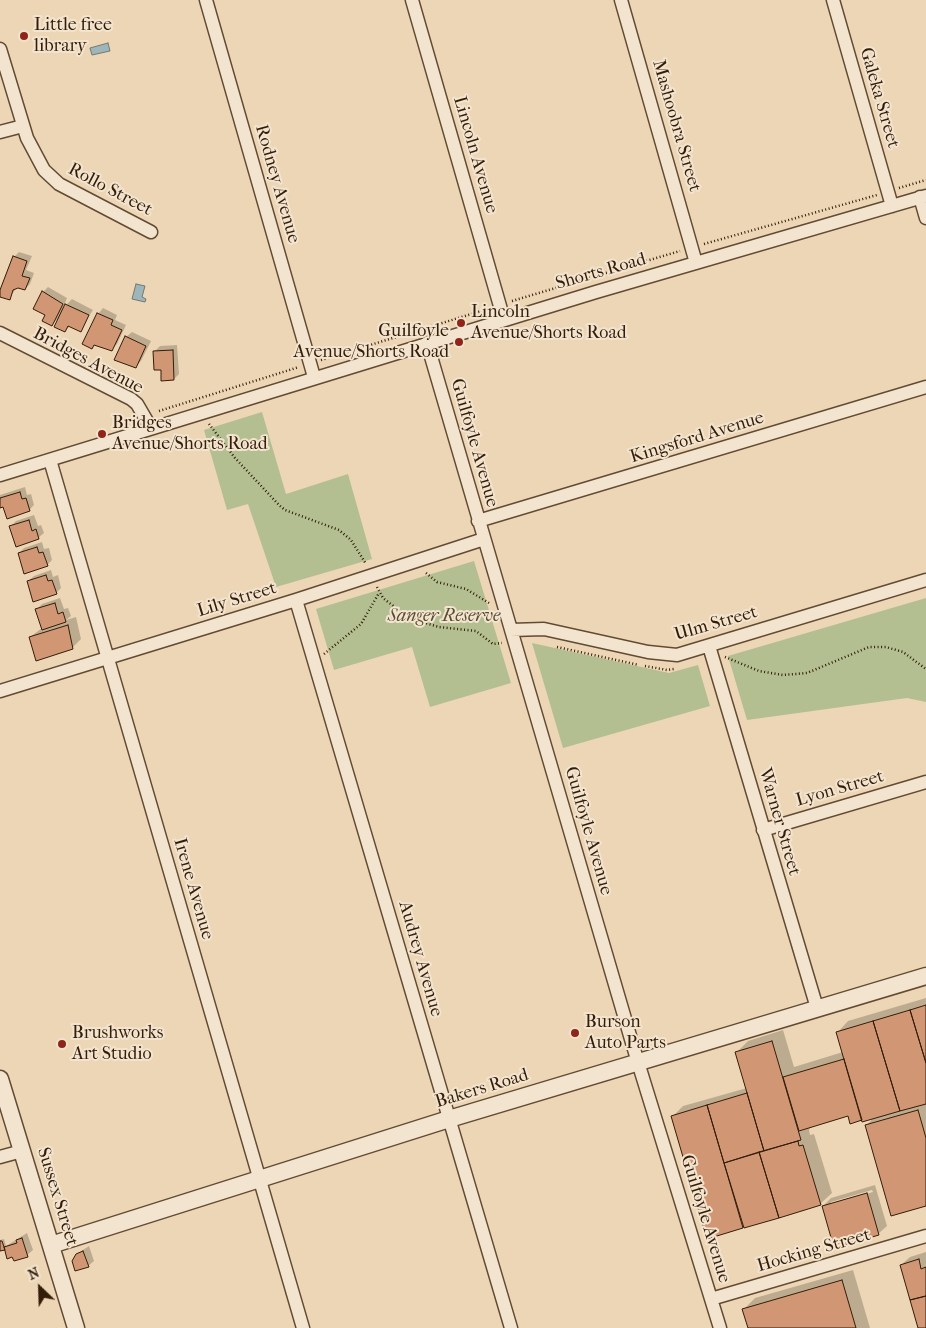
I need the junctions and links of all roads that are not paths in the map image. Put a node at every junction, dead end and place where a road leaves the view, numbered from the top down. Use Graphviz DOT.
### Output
graph roads {
  1 [pos="206,0"];
  2 [pos="412,0"];
  3 [pos="621,0"];
  4 [pos="833,0"];
  5 [pos="0,49"];
  6 [pos="23,126"];
  7 [pos="0,132"];
  8 [pos="923,196"];
  9 [pos="892,206"];
  10 [pos="926,218"];
  11 [pos="151,232"];
  12 [pos="696,263"];
  13 [pos="504,320"];
  14 [pos="0,333"];
  15 [pos="427,343"];
  16 [pos="314,377"];
  17 [pos="926,387"];
  18 [pos="151,428"];
  19 [pos="50,460"];
  20 [pos="0,475"];
  21 [pos="478,521"];
  22 [pos="484,539"];
  23 [pos="926,580"];
  24 [pos="296,600"];
  25 [pos="512,636"];
  26 [pos="709,646"];
  27 [pos="107,658"];
  28 [pos="0,691"];
  29 [pos="926,782"];
  30 [pos="763,830"];
  31 [pos="926,976"];
  32 [pos="816,1008"];
  33 [pos="638,1062"];
  34 [pos="0,1078"];
  35 [pos="449,1119"];
  36 [pos="22,1151"];
  37 [pos="0,1157"];
  38 [pos="259,1179"];
  39 [pos="926,1236"];
  40 [pos="51,1245"];
  41 [pos="711,1299"];
  42 [pos="76,1328"];
  43 [pos="303,1328"];
  44 [pos="511,1328"];
  45 [pos="720,1328"];
  1 -- 16 [label="street, Rodney Avenue"];
  2 -- 13 [label="street, Lincoln Avenue"];
  3 -- 12 [label="street, Mashoobra Street"];
  4 -- 9 [label="street, Galeka Street"];
  5 -- 6 [label="street, Rollo Street"];
  6 -- 7 [label="street"];
  6 -- 11 [label="street, Rollo Street"];
  8 -- 9 [label="street, Shorts Road"];
  8 -- 10 [label="street"];
  9 -- 12 [label="street, Shorts Road"];
  12 -- 13 [label="street, Shorts Road"];
  13 -- 15 [label="street, Shorts Road"];
  14 -- 18 [label="street, Bridges Avenue"];
  15 -- 16 [label="street, Shorts Road"];
  15 -- 21 [label="street, Guilfoyle Avenue"];
  16 -- 18 [label="street, Shorts Road"];
  17 -- 21 [label="street, Kingsford Avenue"];
  18 -- 19 [label="street, Shorts Road"];
  19 -- 20 [label="street, Shorts Road"];
  19 -- 27 [label="street, Irene Avenue"];
  21 -- 22 [label="street, Guilfoyle Avenue"];
  22 -- 24 [label="street, Lily Street"];
  22 -- 25 [label="street, Guilfoyle Avenue"];
  23 -- 26 [label="street, Ulm Street"];
  24 -- 27 [label="street, Lily Street"];
  24 -- 35 [label="street, Audrey Avenue"];
  25 -- 26 [label="street, Ulm Street"];
  25 -- 33 [label="street, Guilfoyle Avenue"];
  26 -- 30 [label="street, Warner Street"];
  27 -- 28 [label="street, Lily Street"];
  27 -- 38 [label="street, Irene Avenue"];
  29 -- 30 [label="street, Lyon Street"];
  30 -- 32 [label="street, Warner Street"];
  31 -- 32 [label="street, Bakers Road"];
  32 -- 33 [label="street, Bakers Road"];
  33 -- 35 [label="street, Bakers Road"];
  33 -- 41 [label="street, Guilfoyle Avenue"];
  34 -- 36 [label="street, Sussex Street"];
  35 -- 38 [label="street, Bakers Road"];
  35 -- 44 [label="street, Audrey Avenue"];
  36 -- 37 [label="street"];
  36 -- 40 [label="street, Sussex Street"];
  38 -- 40 [label="street, Bakers Road"];
  38 -- 43 [label="street, Irene Avenue"];
  39 -- 41 [label="street, Hocking Street"];
  40 -- 42 [label="street, Sussex Street"];
  41 -- 45 [label="street, Guilfoyle Avenue"];
}
